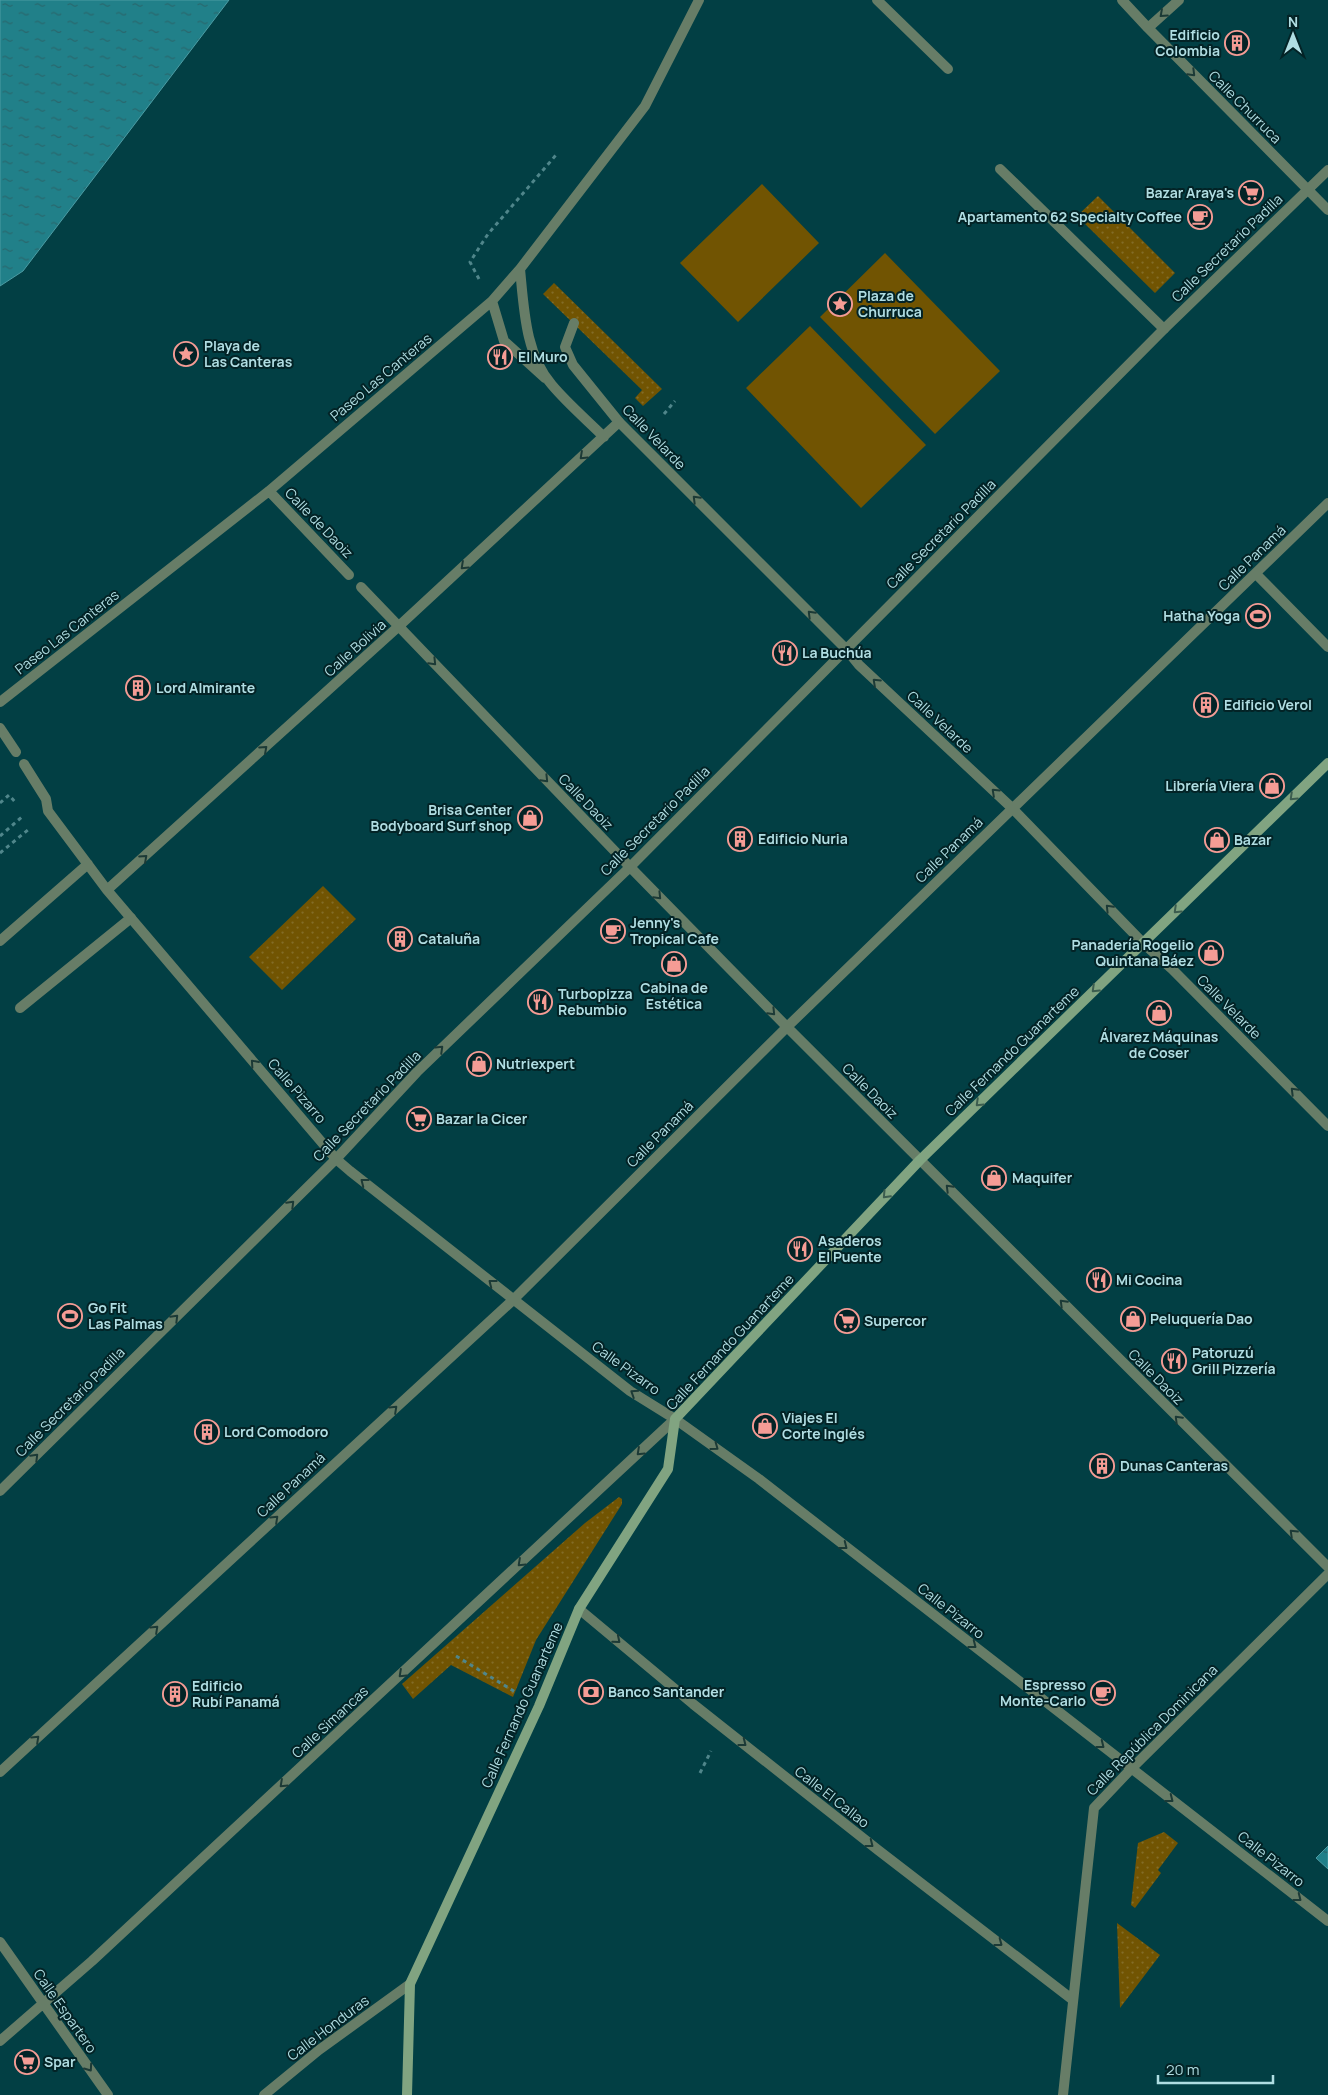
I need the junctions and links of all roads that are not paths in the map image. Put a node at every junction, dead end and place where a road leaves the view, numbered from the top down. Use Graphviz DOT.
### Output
graph roads {
  1 [pos="700,0"];
  2 [pos="877,0"];
  3 [pos="1122,0"];
  4 [pos="1179,0"];
  5 [pos="1148,28"];
  6 [pos="948,69"];
  7 [pos="1000,169"];
  8 [pos="1328,170"];
  9 [pos="1308,189"];
  10 [pos="1328,210"];
  11 [pos="520,269"];
  12 [pos="492,301"];
  13 [pos="574,323"];
  14 [pos="1164,329"];
  15 [pos="551,384"];
  16 [pos="619,422"];
  17 [pos="604,437"];
  18 [pos="268,491"];
  19 [pos="1328,502"];
  20 [pos="1256,574"];
  21 [pos="349,575"];
  22 [pos="361,588"];
  23 [pos="399,626"];
  24 [pos="1328,648"];
  25 [pos="846,649"];
  26 [pos="0,702"];
  27 [pos="0,728"];
  28 [pos="16,752"];
  29 [pos="1328,763"];
  30 [pos="24,764"];
  31 [pos="1012,808"];
  32 [pos="88,864"];
  33 [pos="630,867"];
  34 [pos="108,890"];
  35 [pos="131,918"];
  36 [pos="0,941"];
  37 [pos="1143,943"];
  38 [pos="20,1008"];
  39 [pos="787,1027"];
  40 [pos="1328,1126"];
  41 [pos="336,1159"];
  42 [pos="920,1160"];
  43 [pos="513,1300"];
  44 [pos="675,1419"];
  45 [pos="0,1491"];
  46 [pos="1328,1567"];
  47 [pos="1328,1574"];
  48 [pos="579,1609"];
  49 [pos="1132,1769"];
  50 [pos="0,1772"];
  51 [pos="1328,1921"];
  52 [pos="0,1942"];
  53 [pos="410,1984"];
  54 [pos="1073,2000"];
  55 [pos="44,2004"];
  56 [pos="0,2041"];
  57 [pos="108,2095"];
  58 [pos="264,2095"];
  59 [pos="407,2095"];
  60 [pos="1063,2095"];
  1 -- 11 [label="street, Paseo Las Canteras"];
  2 -- 6 [label="street"];
  3 -- 5 [label="street, Calle Churruca"];
  4 -- 5 [label="street, one-way"];
  5 -- 9 [label="street, Calle Churruca, one-way"];
  7 -- 14 [label="street"];
  8 -- 9 [label="street, Calle Secretario Padilla"];
  9 -- 10 [label="street, Calle Churruca"];
  9 -- 14 [label="street, Calle Secretario Padilla"];
  11 -- 12 [label="street, Paseo Las Canteras"];
  11 -- 15 [label="street"];
  12 -- 15 [label="street"];
  12 -- 18 [label="street, Paseo Las Canteras"];
  13 -- 16 [label="street, Calle Velarde"];
  14 -- 25 [label="street, Calle Secretario Padilla"];
  15 -- 17 [label="street"];
  16 -- 17 [label="street, Calle Bolivia"];
  25 -- 16 [label="street, Calle Velarde, one-way"];
  17 -- 23 [label="street, Calle Bolivia, one-way"];
  18 -- 21 [label="street, Calle de Daoiz"];
  18 -- 26 [label="street, Paseo Las Canteras"];
  19 -- 20 [label="street, Calle Panamá"];
  20 -- 24 [label="street"];
  20 -- 31 [label="street, Calle Panamá"];
  22 -- 23 [label="street"];
  23 -- 33 [label="street, Calle Daoiz, one-way"];
  34 -- 23 [label="street, Calle Bolivia, one-way"];
  31 -- 25 [label="street, Calle Velarde, one-way"];
  25 -- 33 [label="street, Calle Secretario Padilla"];
  27 -- 28 [label="street"];
  29 -- 37 [label="street, Calle Fernando Guanarteme, one-way"];
  30 -- 32 [label="street, Calle Pizarro"];
  37 -- 31 [label="street, Calle Velarde, one-way"];
  31 -- 39 [label="street, Calle Panamá"];
  32 -- 34 [label="street, Calle Pizarro"];
  32 -- 36 [label="street"];
  33 -- 39 [label="street, Calle Daoiz, one-way"];
  41 -- 33 [label="street, Calle Secretario Padilla, one-way"];
  34 -- 35 [label="street, Calle Pizarro"];
  35 -- 38 [label="street"];
  41 -- 35 [label="street, Calle Pizarro, one-way"];
  40 -- 37 [label="street, Calle Velarde, one-way"];
  37 -- 42 [label="street, Calle Fernando Guanarteme, one-way"];
  39 -- 42 [label="street, Calle Daoiz"];
  39 -- 43 [label="street, Calle Panamá"];
  43 -- 41 [label="street, Calle Pizarro, one-way"];
  45 -- 41 [label="street, Calle Secretario Padilla, one-way"];
  42 -- 44 [label="street, Calle Fernando Guanarteme, one-way"];
  46 -- 42 [label="street, Calle Daoiz, one-way"];
  44 -- 43 [label="street, Calle Pizarro, one-way"];
  50 -- 43 [label="street, Calle Panamá, one-way"];
  44 -- 48 [label="street, Calle Fernando Guanarteme"];
  44 -- 49 [label="street, Calle Pizarro, one-way"];
  44 -- 55 [label="street, Calle Simancas, one-way"];
  47 -- 49 [label="street, Calle República Dominicana"];
  48 -- 53 [label="street, Calle Fernando Guanarteme"];
  48 -- 54 [label="street, Calle El Callao, one-way"];
  49 -- 51 [label="street, Calle Pizarro, one-way"];
  49 -- 54 [label="street, Calle República Dominicana"];
  52 -- 55 [label="street, Calle Espartero"];
  53 -- 58 [label="street, Calle Honduras"];
  53 -- 59 [label="street, Calle Fernando Guanarteme"];
  54 -- 60 [label="street, Calle República Dominicana"];
  55 -- 56 [label="street, Calle Simancas"];
  55 -- 57 [label="street, Calle Espartero, one-way"];
}
